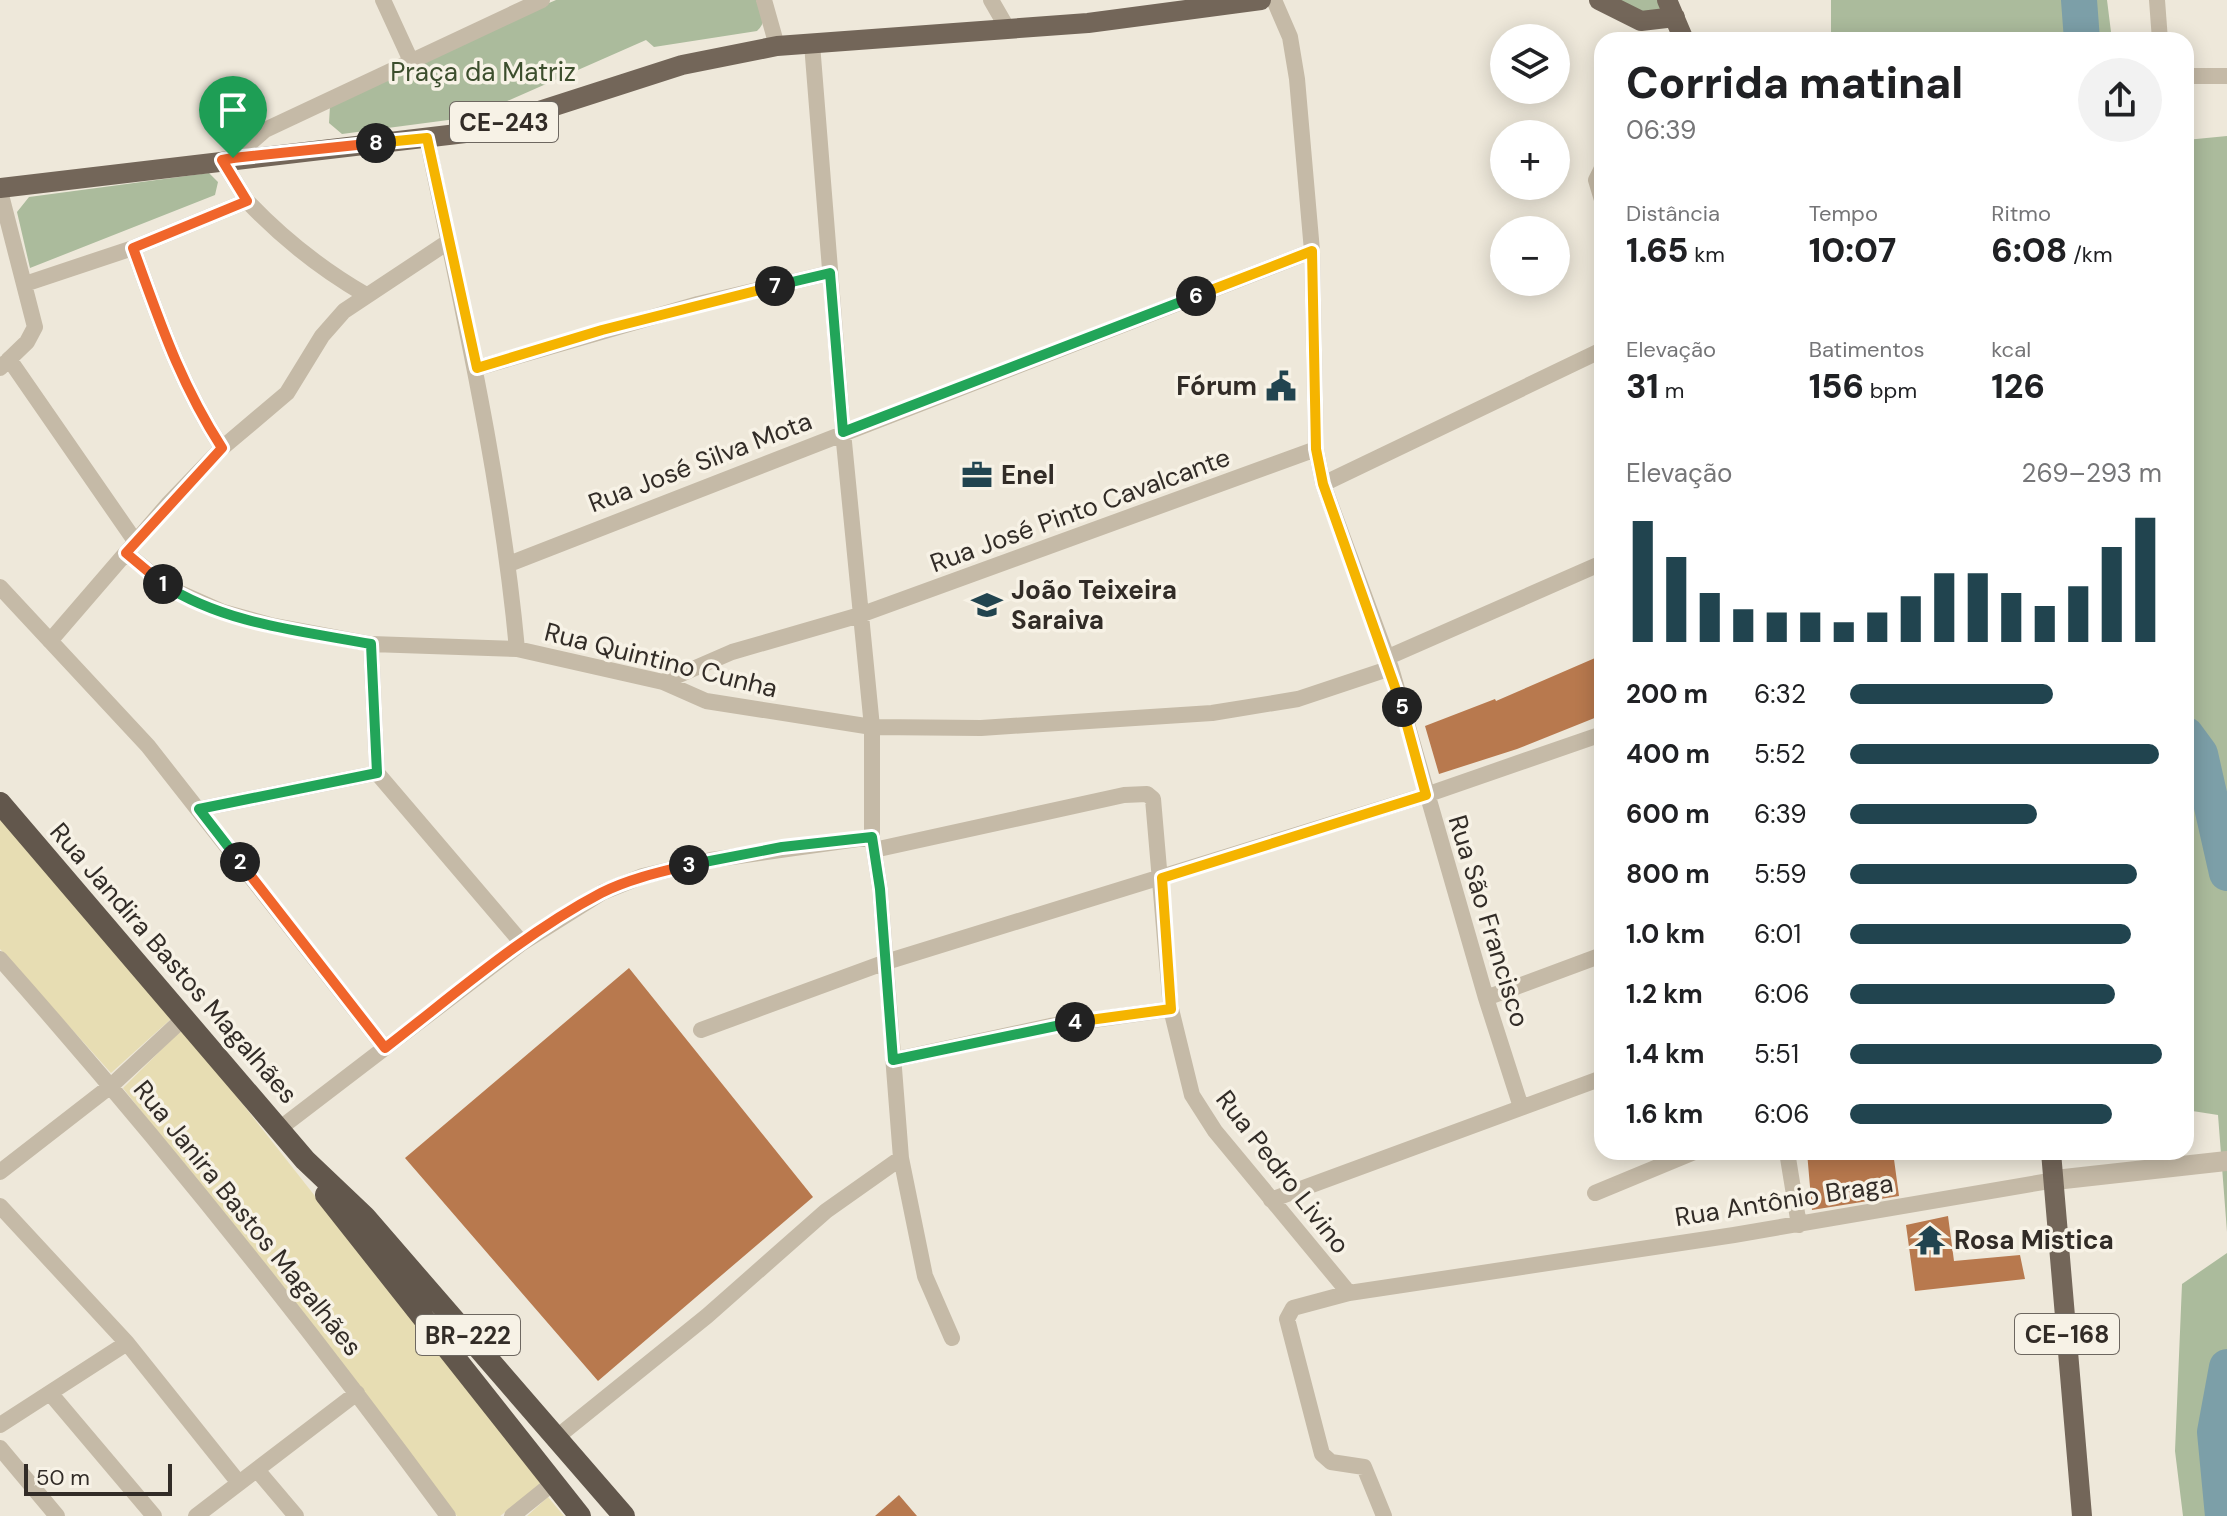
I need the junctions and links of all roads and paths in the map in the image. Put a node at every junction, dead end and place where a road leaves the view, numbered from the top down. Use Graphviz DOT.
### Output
graph roads {
  1 [pos="383,0"];
  2 [pos="542,0"];
  3 [pos="764,0"];
  4 [pos="991,0"];
  5 [pos="1261,0"];
  6 [pos="1274,0"];
  7 [pos="1599,0"];
  8 [pos="2157,0"];
  9 [pos="1671,9"];
  10 [pos="1006,26"];
  11 [pos="1681,32"];
  12 [pos="2159,32"];
  13 [pos="812,44"];
  14 [pos="777,46"];
  15 [pos="411,61"];
  16 [pos="2194,76"];
  17 [pos="2227,76"];
  18 [pos="427,138"];
  19 [pos="228,159"];
  20 [pos="0,190"];
  21 [pos="247,201"];
  22 [pos="448,242"];
  23 [pos="133,248"];
  24 [pos="1312,251"];
  25 [pos="830,273"];
  26 [pos="25,284"];
  27 [pos="366,295"];
  28 [pos="1594,354"];
  29 [pos="5,363"];
  30 [pos="477,368"];
  31 [pos="843,432"];
  32 [pos="222,448"];
  33 [pos="1316,449"];
  34 [pos="1323,484"];
  35 [pos="130,547"];
  36 [pos="509,564"];
  37 [pos="1594,567"];
  38 [pos="0,587"];
  39 [pos="860,615"];
  40 [pos="50,641"];
  41 [pos="371,644"];
  42 [pos="517,649"];
  43 [pos="1389,663"];
  44 [pos="663,682"];
  45 [pos="872,727"];
  46 [pos="1594,737"];
  47 [pos="377,773"];
  48 [pos="1426,795"];
  49 [pos="0,803"];
  50 [pos="199,809"];
  51 [pos="873,843"];
  52 [pos="1162,878"];
  53 [pos="522,943"];
  54 [pos="1594,958"];
  55 [pos="0,959"];
  56 [pos="886,962"];
  57 [pos="1486,998"];
  58 [pos="1171,1009"];
  59 [pos="184,1018"];
  60 [pos="701,1030"];
  61 [pos="385,1048"];
  62 [pos="893,1060"];
  63 [pos="1594,1081"];
  64 [pos="112,1085"];
  65 [pos="1521,1107"];
  66 [pos="279,1129"];
  67 [pos="901,1158"];
  68 [pos="305,1160"];
  69 [pos="1675,1160"];
  70 [pos="1788,1160"];
  71 [pos="2052,1160"];
  72 [pos="2227,1161"];
  73 [pos="0,1172"];
  74 [pos="2055,1180"];
  75 [pos="1595,1193"];
  76 [pos="1271,1200"];
  77 [pos="0,1206"];
  78 [pos="1799,1225"];
  79 [pos="1349,1293"];
  80 [pos="952,1338"];
  81 [pos="127,1343"];
  82 [pos="50,1393"];
  83 [pos="357,1393"];
  84 [pos="0,1425"];
  85 [pos="557,1437"];
  86 [pos="0,1448"];
  87 [pos="257,1470"];
  88 [pos="239,1483"];
  89 [pos="553,1483"];
  90 [pos="57,1516"];
  91 [pos="154,1516"];
  92 [pos="196,1516"];
  93 [pos="296,1516"];
  94 [pos="448,1516"];
  95 [pos="512,1516"];
  96 [pos="580,1516"];
  97 [pos="624,1516"];
  98 [pos="1384,1516"];
  99 [pos="2082,1516"];
  1 -- 15 [label="street"];
  2 -- 15 [label="street"];
  3 -- 14 [label="street"];
  4 -- 10 [label="street"];
  5 -- 10 [label="main road, CE-243"];
  6 -- 24 [label="street, Rua São Francisco"];
  7 -- 9 [label="main road"];
  8 -- 12 [label="street"];
  9 -- 11 [label="main road"];
  10 -- 13 [label="main road, CE-243"];
  13 -- 14 [label="main road, CE-243"];
  13 -- 25 [label="street"];
  14 -- 18 [label="main road, CE-243"];
  15 -- 19 [label="street"];
  16 -- 17 [label="street"];
  18 -- 19 [label="main road, CE-243"];
  18 -- 22 [label="street"];
  19 -- 20 [label="main road, CE-243"];
  19 -- 21 [label="street"];
  20 -- 26 [label="street"];
  21 -- 23 [label="street"];
  21 -- 27 [label="street"];
  22 -- 27 [label="street"];
  22 -- 30 [label="street"];
  23 -- 26 [label="street"];
  23 -- 32 [label="street"];
  24 -- 31 [label="street, Rua José Silva Mota"];
  24 -- 33 [label="street, Rua São Francisco"];
  25 -- 30 [label="street"];
  25 -- 31 [label="street"];
  26 -- 29 [label="street"];
  27 -- 32 [label="street"];
  28 -- 34 [label="street"];
  29 -- 35 [label="street, Rua Quintino Cunha"];
  30 -- 36 [label="street"];
  31 -- 36 [label="street, Rua José Silva Mota"];
  31 -- 39 [label="street"];
  32 -- 35 [label="street"];
  33 -- 34 [label="street, Rua São Francisco"];
  33 -- 39 [label="street, Rua José Pinto Cavalcante"];
  34 -- 43 [label="street, Rua São Francisco"];
  35 -- 40 [label="street"];
  35 -- 41 [label="street, Rua Quintino Cunha"];
  36 -- 42 [label="street"];
  37 -- 43 [label="street, Rua Quintino Cunha"];
  38 -- 40 [label="street"];
  39 -- 44 [label="street, Rua José Pinto Cavalcante"];
  39 -- 45 [label="street"];
  40 -- 50 [label="street"];
  41 -- 42 [label="street, Rua Quintino Cunha"];
  41 -- 47 [label="street"];
  42 -- 44 [label="street, Rua Quintino Cunha"];
  43 -- 45 [label="street, Rua Quintino Cunha"];
  43 -- 48 [label="street, Rua São Francisco"];
  44 -- 45 [label="street, Rua Quintino Cunha"];
  45 -- 51 [label="street"];
  46 -- 48 [label="street"];
  47 -- 50 [label="street"];
  47 -- 53 [label="street"];
  48 -- 52 [label="street"];
  48 -- 57 [label="street, Rua São Francisco"];
  49 -- 59 [label="highway, Rua Jandira Bastos Magalhães / BR-222"];
  50 -- 61 [label="street"];
  51 -- 52 [label="street, Rua Pedro Livino"];
  51 -- 53 [label="street"];
  51 -- 56 [label="street"];
  52 -- 56 [label="street"];
  52 -- 58 [label="street, Rua Pedro Livino"];
  53 -- 61 [label="street"];
  54 -- 57 [label="street"];
  55 -- 64 [label="street, Rua Janira Bastos Magalhães"];
  56 -- 60 [label="street"];
  56 -- 62 [label="street"];
  57 -- 65 [label="street, Rua São Francisco"];
  58 -- 62 [label="street"];
  58 -- 76 [label="street, Rua Pedro Livino"];
  59 -- 64 [label="street"];
  59 -- 66 [label="highway, Rua Jandira Bastos Magalhães / BR-222"];
  61 -- 66 [label="street"];
  62 -- 67 [label="street"];
  63 -- 65 [label="street"];
  64 -- 73 [label="street"];
  64 -- 83 [label="street, Rua Janira Bastos Magalhães"];
  65 -- 76 [label="street"];
  66 -- 68 [label="highway, Rua Jandira Bastos Magalhães / BR-222"];
  67 -- 80 [label="street"];
  67 -- 85 [label="street"];
  68 -- 85 [label="highway, Rua Jandira Bastos Magalhães / BR-222"];
  68 -- 89 [label="highway, Rua Jandira Bastos Magalhães / BR-222"];
  69 -- 75 [label="street"];
  70 -- 78 [label="street"];
  71 -- 74 [label="main road, CE-168"];
  72 -- 74 [label="street, Rua Antônio Braga"];
  74 -- 78 [label="street, Rua Antônio Braga"];
  74 -- 99 [label="main road, CE-168"];
  76 -- 79 [label="street, Rua Pedro Livino"];
  77 -- 81 [label="street"];
  78 -- 79 [label="street, Rua Antônio Braga"];
  79 -- 98 [label="street, Rua Antônio Braga"];
  81 -- 82 [label="street"];
  81 -- 88 [label="street"];
  82 -- 84 [label="street"];
  82 -- 91 [label="street"];
  83 -- 87 [label="street"];
  83 -- 94 [label="street, Rua Janira Bastos Magalhães"];
  85 -- 97 [label="highway, Rua Jandira Bastos Magalhães / BR-222"];
  86 -- 90 [label="street"];
  87 -- 88 [label="street"];
  87 -- 93 [label="street"];
  88 -- 92 [label="street"];
  89 -- 95 [label="street"];
  89 -- 96 [label="highway, Rua Jandira Bastos Magalhães / BR-222"];
}
